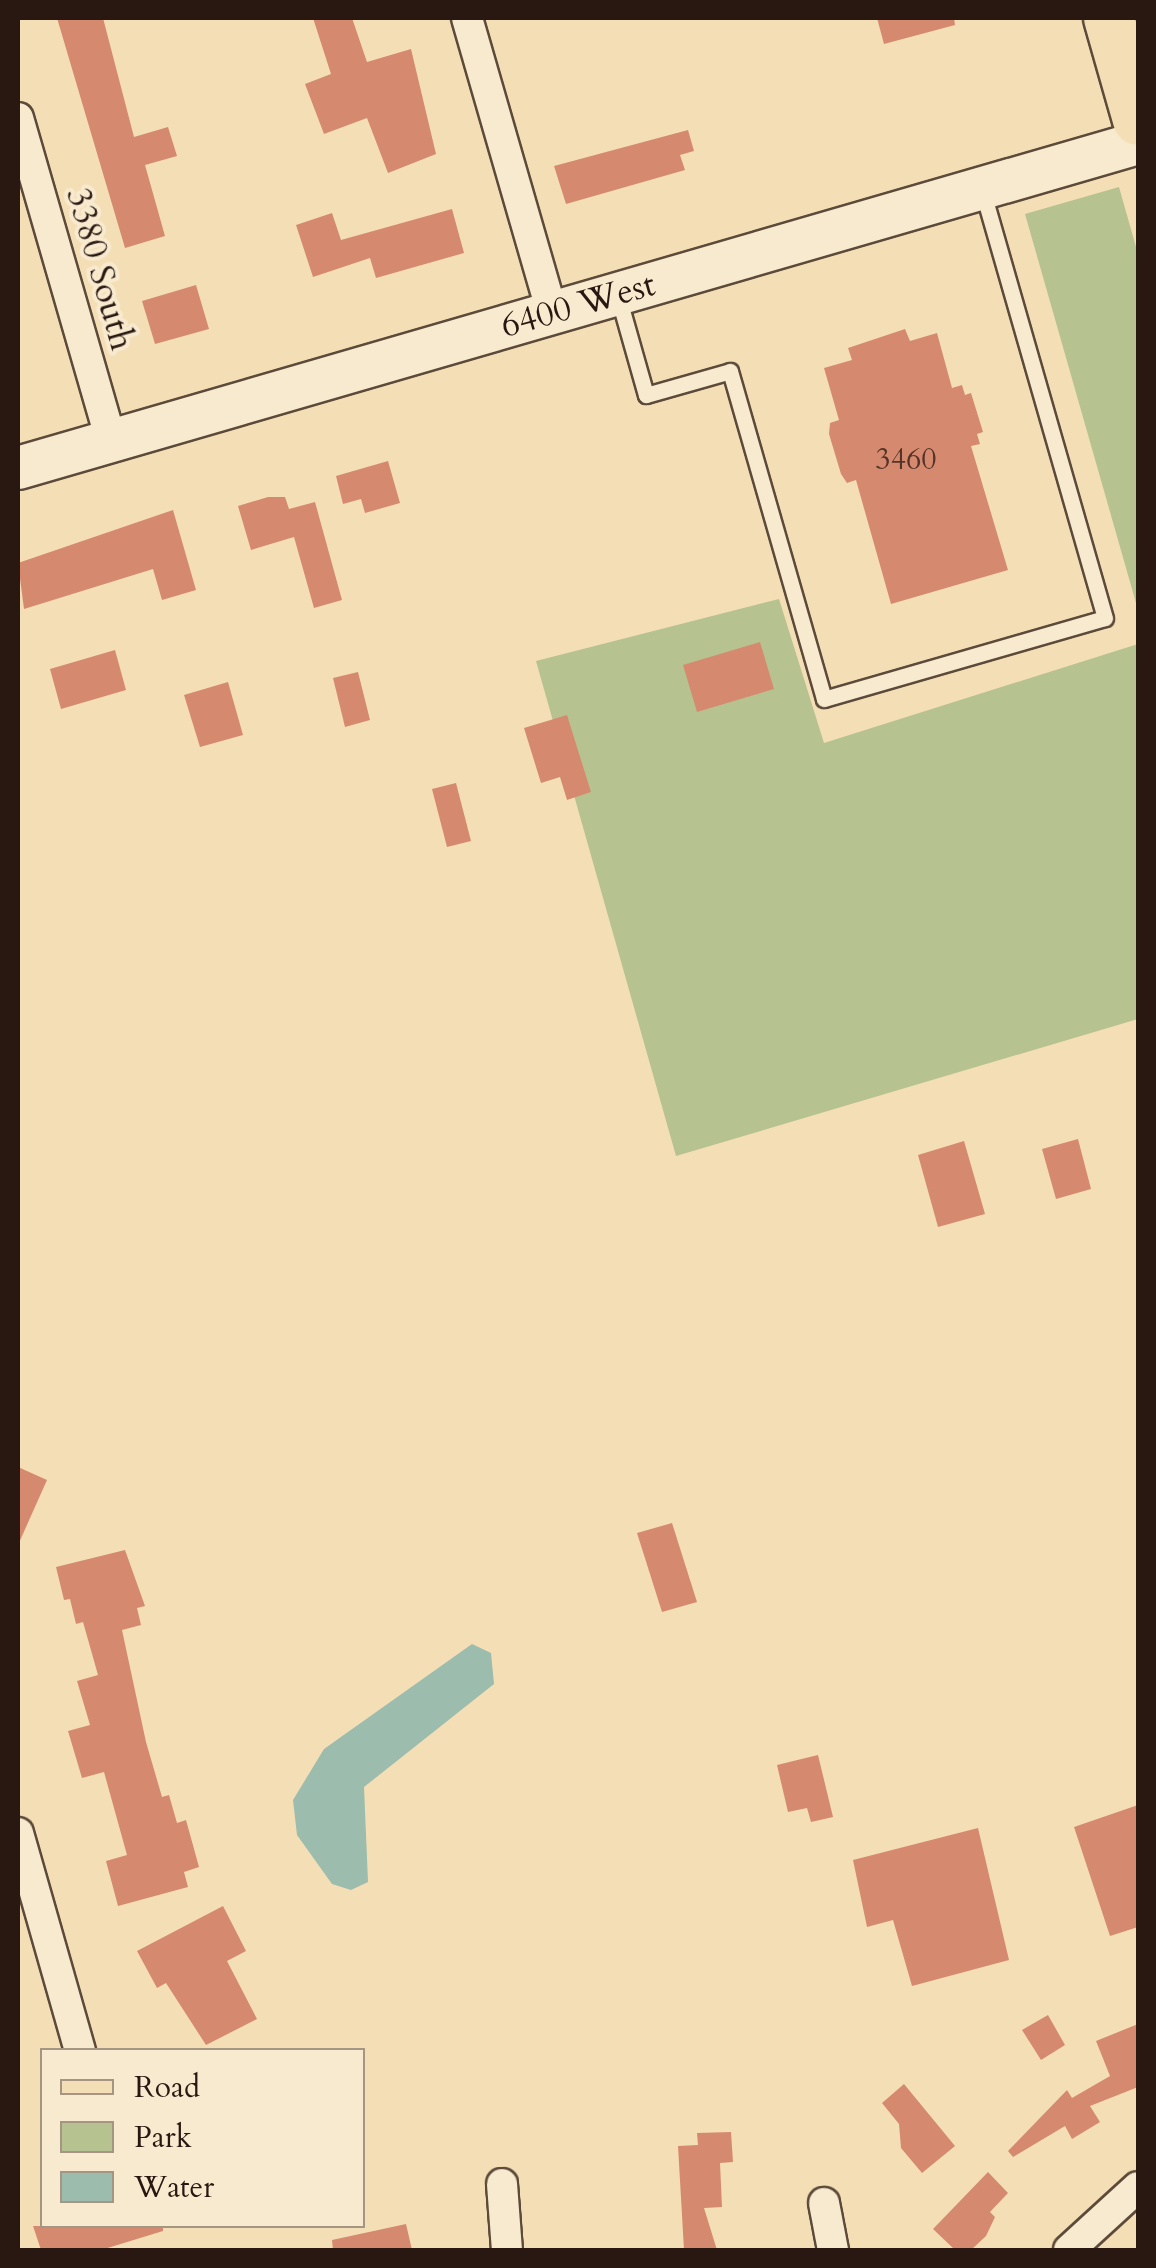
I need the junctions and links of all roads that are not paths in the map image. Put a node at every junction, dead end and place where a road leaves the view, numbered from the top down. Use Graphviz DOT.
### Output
graph roads {
  1 [pos="467,18"];
  2 [pos="1109,18"];
  3 [pos="18,118"];
  4 [pos="1138,120"];
  5 [pos="1138,142"];
  6 [pos="982,188"];
  7 [pos="617,294"];
  8 [pos="552,312"];
  9 [pos="110,440"];
  10 [pos="18,468"];
  11 [pos="18,1834"];
  12 [pos="79,2048"];
  13 [pos="502,2184"];
  14 [pos="1138,2186"];
  15 [pos="824,2203"];
  16 [pos="507,2250"];
  17 [pos="833,2250"];
  18 [pos="1070,2250"];
  1 -- 8 [label="street"];
  2 -- 4 [label="main road"];
  3 -- 9 [label="street, 3380 South"];
  5 -- 6 [label="street, 6400 West"];
  6 -- 7 [label="street, 6400 West"];
  6 -- 7 [label="lane"];
  7 -- 8 [label="street, 6400 West"];
  8 -- 9 [label="street, 6400 West"];
  9 -- 10 [label="street, 6400 West"];
  11 -- 12 [label="street"];
  13 -- 16 [label="street"];
  14 -- 18 [label="street"];
  15 -- 17 [label="street"];
}
